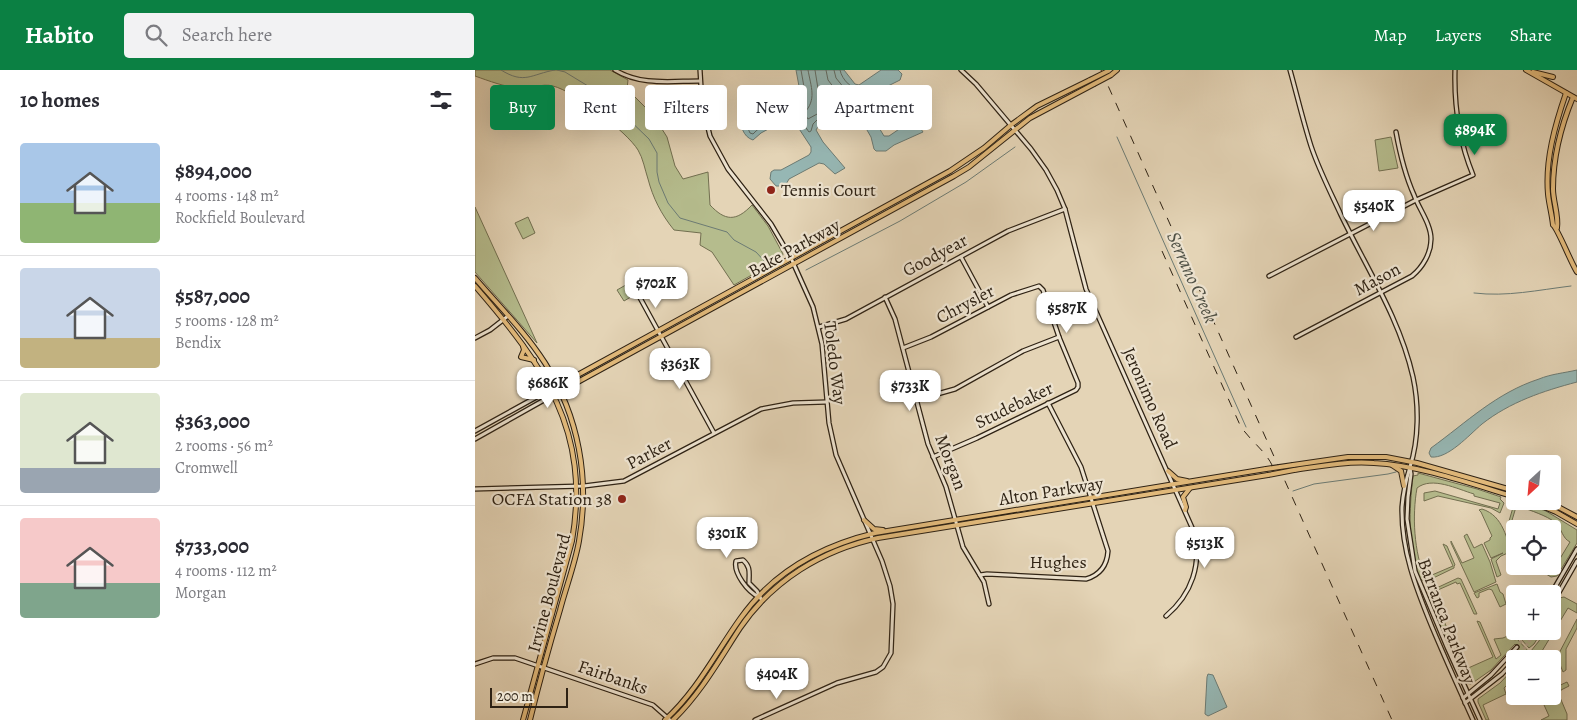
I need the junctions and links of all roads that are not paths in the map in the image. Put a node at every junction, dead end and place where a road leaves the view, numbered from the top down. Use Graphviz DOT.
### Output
graph roads {
  1 [pos="615,70"];
  2 [pos="700,70"];
  3 [pos="961,70"];
  4 [pos="1117,70"];
  5 [pos="1290,70"];
  6 [pos="1455,70"];
  7 [pos="1527,70"];
  8 [pos="1111,72"];
  9 [pos="1553,77"];
  10 [pos="700,81"];
  11 [pos="1092,82"];
  12 [pos="1566,93"];
  13 [pos="1575,98"];
  14 [pos="1011,124"];
  15 [pos="1015,129"];
  16 [pos="1396,132"];
  17 [pos="1416,200"];
  18 [pos="1065,209"];
  19 [pos="1557,228"];
  20 [pos="1350,234"];
  21 [pos="961,257"];
  22 [pos="791,258"];
  23 [pos="794,264"];
  24 [pos="1577,272"];
  25 [pos="1269,276"];
  26 [pos="475,278"];
  27 [pos="475,286"];
  28 [pos="733,290"];
  29 [pos="1381,292"];
  30 [pos="639,296"];
  31 [pos="736,296"];
  32 [pos="885,297"];
  33 [pos="988,307"];
  34 [pos="508,316"];
  35 [pos="504,320"];
  36 [pos="819,327"];
  37 [pos="658,332"];
  38 [pos="661,337"];
  39 [pos="1059,337"];
  40 [pos="1296,337"];
  41 [pos="475,338"];
  42 [pos="523,344"];
  43 [pos="903,348"];
  44 [pos="534,361"];
  45 [pos="557,386"];
  46 [pos="551,389"];
  47 [pos="560,392"];
  48 [pos="554,395"];
  49 [pos="916,400"];
  50 [pos="827,402"];
  51 [pos="1048,403"];
  52 [pos="475,431"];
  53 [pos="714,434"];
  54 [pos="475,439"];
  55 [pos="933,457"];
  56 [pos="1411,462"];
  57 [pos="1391,464"];
  58 [pos="1410,468"];
  59 [pos="1168,471"];
  60 [pos="1189,482"];
  61 [pos="1174,484"];
  62 [pos="577,486"];
  63 [pos="584,486"];
  64 [pos="1405,486"];
  65 [pos="1190,488"];
  66 [pos="1506,488"];
  67 [pos="475,489"];
  68 [pos="1176,490"];
  69 [pos="1506,495"];
  70 [pos="1092,498"];
  71 [pos="1093,503"];
  72 [pos="1561,508"];
  73 [pos="1185,510"];
  74 [pos="1552,510"];
  75 [pos="1577,517"];
  76 [pos="864,520"];
  77 [pos="956,520"];
  78 [pos="1577,524"];
  79 [pos="957,525"];
  80 [pos="897,530"];
  81 [pos="871,534"];
  82 [pos="873,540"];
  83 [pos="1577,549"];
  84 [pos="1577,560"];
  85 [pos="980,576"];
  86 [pos="1556,585"];
  87 [pos="1561,589"];
  88 [pos="759,597"];
  89 [pos="762,601"];
  90 [pos="989,604"];
  91 [pos="1167,616"];
  92 [pos="1517,647"];
  93 [pos="475,664"];
  94 [pos="538,666"];
  95 [pos="543,668"];
  96 [pos="1506,669"];
  97 [pos="1468,694"];
  98 [pos="1463,698"];
  99 [pos="1471,699"];
  100 [pos="1465,703"];
  101 [pos="669,719"];
  102 [pos="523,720"];
  103 [pos="530,720"];
  104 [pos="755,720"];
  105 [pos="1473,720"];
  106 [pos="1480,720"];
  1 -- 10 [label="street"];
  2 -- 10 [label="street, Toledo Way"];
  3 -- 14 [label="street, Jeronimo Road"];
  4 -- 8 [label="main road, Bake Parkway"];
  5 -- 20 [label="street"];
  6 -- 17 [label="street"];
  7 -- 9 [label="main road"];
  7 -- 12 [label="main road"];
  8 -- 11 [label="main road, Bake Parkway, bridge"];
  10 -- 22 [label="street, Toledo Way"];
  11 -- 14 [label="main road, Bake Parkway"];
  11 -- 15 [label="main road, Bake Parkway"];
  12 -- 13 [label="main road"];
  12 -- 19 [label="main road"];
  13 -- 19 [label="main road"];
  14 -- 15 [label="street, Jeronimo Road"];
  14 -- 22 [label="main road, Bake Parkway"];
  15 -- 18 [label="street, Jeronimo Road"];
  15 -- 23 [label="main road, Bake Parkway"];
  16 -- 17 [label="street, Mason"];
  17 -- 20 [label="street"];
  17 -- 29 [label="street, Mason"];
  18 -- 21 [label="street, Goodyear"];
  18 -- 59 [label="street, Jeronimo Road"];
  19 -- 24 [label="main road"];
  20 -- 25 [label="street"];
  20 -- 29 [label="street"];
  21 -- 32 [label="street, Goodyear"];
  21 -- 33 [label="street"];
  22 -- 23 [label="street, Toledo Way"];
  22 -- 28 [label="main road, Bake Parkway"];
  23 -- 31 [label="main road, Bake Parkway"];
  23 -- 36 [label="street, Toledo Way"];
  26 -- 34 [label="main road, Irvine Boulevard"];
  27 -- 35 [label="main road"];
  28 -- 31 [label="street"];
  28 -- 37 [label="main road, Bake Parkway"];
  29 -- 40 [label="street, Mason"];
  29 -- 56 [label="street"];
  30 -- 37 [label="street"];
  31 -- 38 [label="main road, Bake Parkway"];
  32 -- 36 [label="street, Goodyear"];
  32 -- 43 [label="street, Morgan"];
  33 -- 39 [label="street, Chrysler"];
  33 -- 43 [label="street, Chrysler"];
  34 -- 35 [label="street"];
  34 -- 45 [label="main road, Irvine Boulevard"];
  35 -- 41 [label="street"];
  35 -- 42 [label="main road"];
  36 -- 50 [label="street, Toledo Way"];
  37 -- 38 [label="street"];
  37 -- 45 [label="main road, Bake Parkway"];
  38 -- 47 [label="main road, Bake Parkway"];
  38 -- 53 [label="street"];
  39 -- 49 [label="street"];
  39 -- 51 [label="street, Studebaker"];
  42 -- 44 [label="main road"];
  42 -- 44 [label="main road"];
  43 -- 49 [label="street, Morgan"];
  44 -- 46 [label="main road, Irvine Boulevard"];
  45 -- 46 [label="main road, Bake Parkway"];
  45 -- 47 [label="main road, Irvine Boulevard"];
  46 -- 48 [label="main road, Irvine Boulevard"];
  46 -- 52 [label="street, Bake Parkway"];
  47 -- 48 [label="main road, Bake Parkway"];
  47 -- 63 [label="main road, Irvine Boulevard"];
  48 -- 54 [label="street, Bake Parkway"];
  48 -- 62 [label="main road, Irvine Boulevard"];
  49 -- 55 [label="street, Morgan"];
  50 -- 53 [label="street, Parker"];
  50 -- 76 [label="street, Toledo Way"];
  51 -- 55 [label="street, Studebaker"];
  51 -- 70 [label="street, Hughes"];
  53 -- 63 [label="street, Parker"];
  55 -- 77 [label="street, Morgan"];
  56 -- 58 [label="street"];
  56 -- 60 [label="main road, Alton Parkway, bridge"];
  56 -- 66 [label="main road, Alton Parkway"];
  57 -- 58 [label="main road, Alton Parkway"];
  57 -- 64 [label="main road"];
  57 -- 65 [label="main road, Alton Parkway, bridge"];
  58 -- 64 [label="street, Barranca Parkway"];
  58 -- 69 [label="main road, Alton Parkway"];
  58 -- 97 [label="street, Barranca Parkway"];
  59 -- 60 [label="main road"];
  59 -- 61 [label="street, Jeronimo Road"];
  60 -- 61 [label="main road, Alton Parkway"];
  61 -- 68 [label="street, Jeronimo Road"];
  61 -- 70 [label="main road, Alton Parkway"];
  62 -- 63 [label="street, Parker"];
  62 -- 67 [label="street, Parker"];
  62 -- 94 [label="main road, Irvine Boulevard"];
  63 -- 95 [label="main road, Irvine Boulevard"];
  64 -- 98 [label="street, Barranca Parkway"];
  65 -- 68 [label="main road, Alton Parkway"];
  65 -- 73 [label="main road"];
  68 -- 71 [label="main road, Alton Parkway"];
  68 -- 73 [label="street, Jeronimo Road"];
  70 -- 71 [label="street, Hughes"];
  70 -- 77 [label="main road, Alton Parkway"];
  71 -- 79 [label="main road, Alton Parkway"];
  71 -- 85 [label="street, Hughes"];
  72 -- 75 [label="main road"];
  73 -- 91 [label="street, Jeronimo Road"];
  74 -- 78 [label="main road"];
  76 -- 80 [label="main road"];
  76 -- 81 [label="street, Toledo Way"];
  77 -- 79 [label="street, Morgan"];
  77 -- 80 [label="main road, Alton Parkway"];
  79 -- 82 [label="main road, Alton Parkway"];
  79 -- 85 [label="street, Morgan"];
  80 -- 81 [label="main road, Alton Parkway"];
  81 -- 82 [label="street, Toledo Way"];
  81 -- 88 [label="main road, Alton Parkway"];
  82 -- 89 [label="main road, Alton Parkway"];
  82 -- 104 [label="street, Toledo Way"];
  83 -- 86 [label="street"];
  84 -- 87 [label="street"];
  85 -- 90 [label="street, Morgan"];
  88 -- 88 [label="street"];
  88 -- 89 [label="street"];
  88 -- 101 [label="main road, Alton Parkway"];
  89 -- 101 [label="main road, Alton Parkway"];
  92 -- 97 [label="street"];
  93 -- 94 [label="street, Fairbanks"];
  94 -- 95 [label="street, Fairbanks"];
  94 -- 102 [label="main road, Irvine Boulevard"];
  95 -- 101 [label="street, Fairbanks"];
  95 -- 103 [label="main road, Irvine Boulevard"];
  96 -- 99 [label="street"];
  97 -- 98 [label="street"];
  97 -- 99 [label="street, Barranca Parkway"];
  98 -- 100 [label="street, Barranca Parkway"];
  99 -- 100 [label="street"];
  99 -- 106 [label="street, Barranca Parkway"];
  100 -- 105 [label="street, Barranca Parkway"];
}
